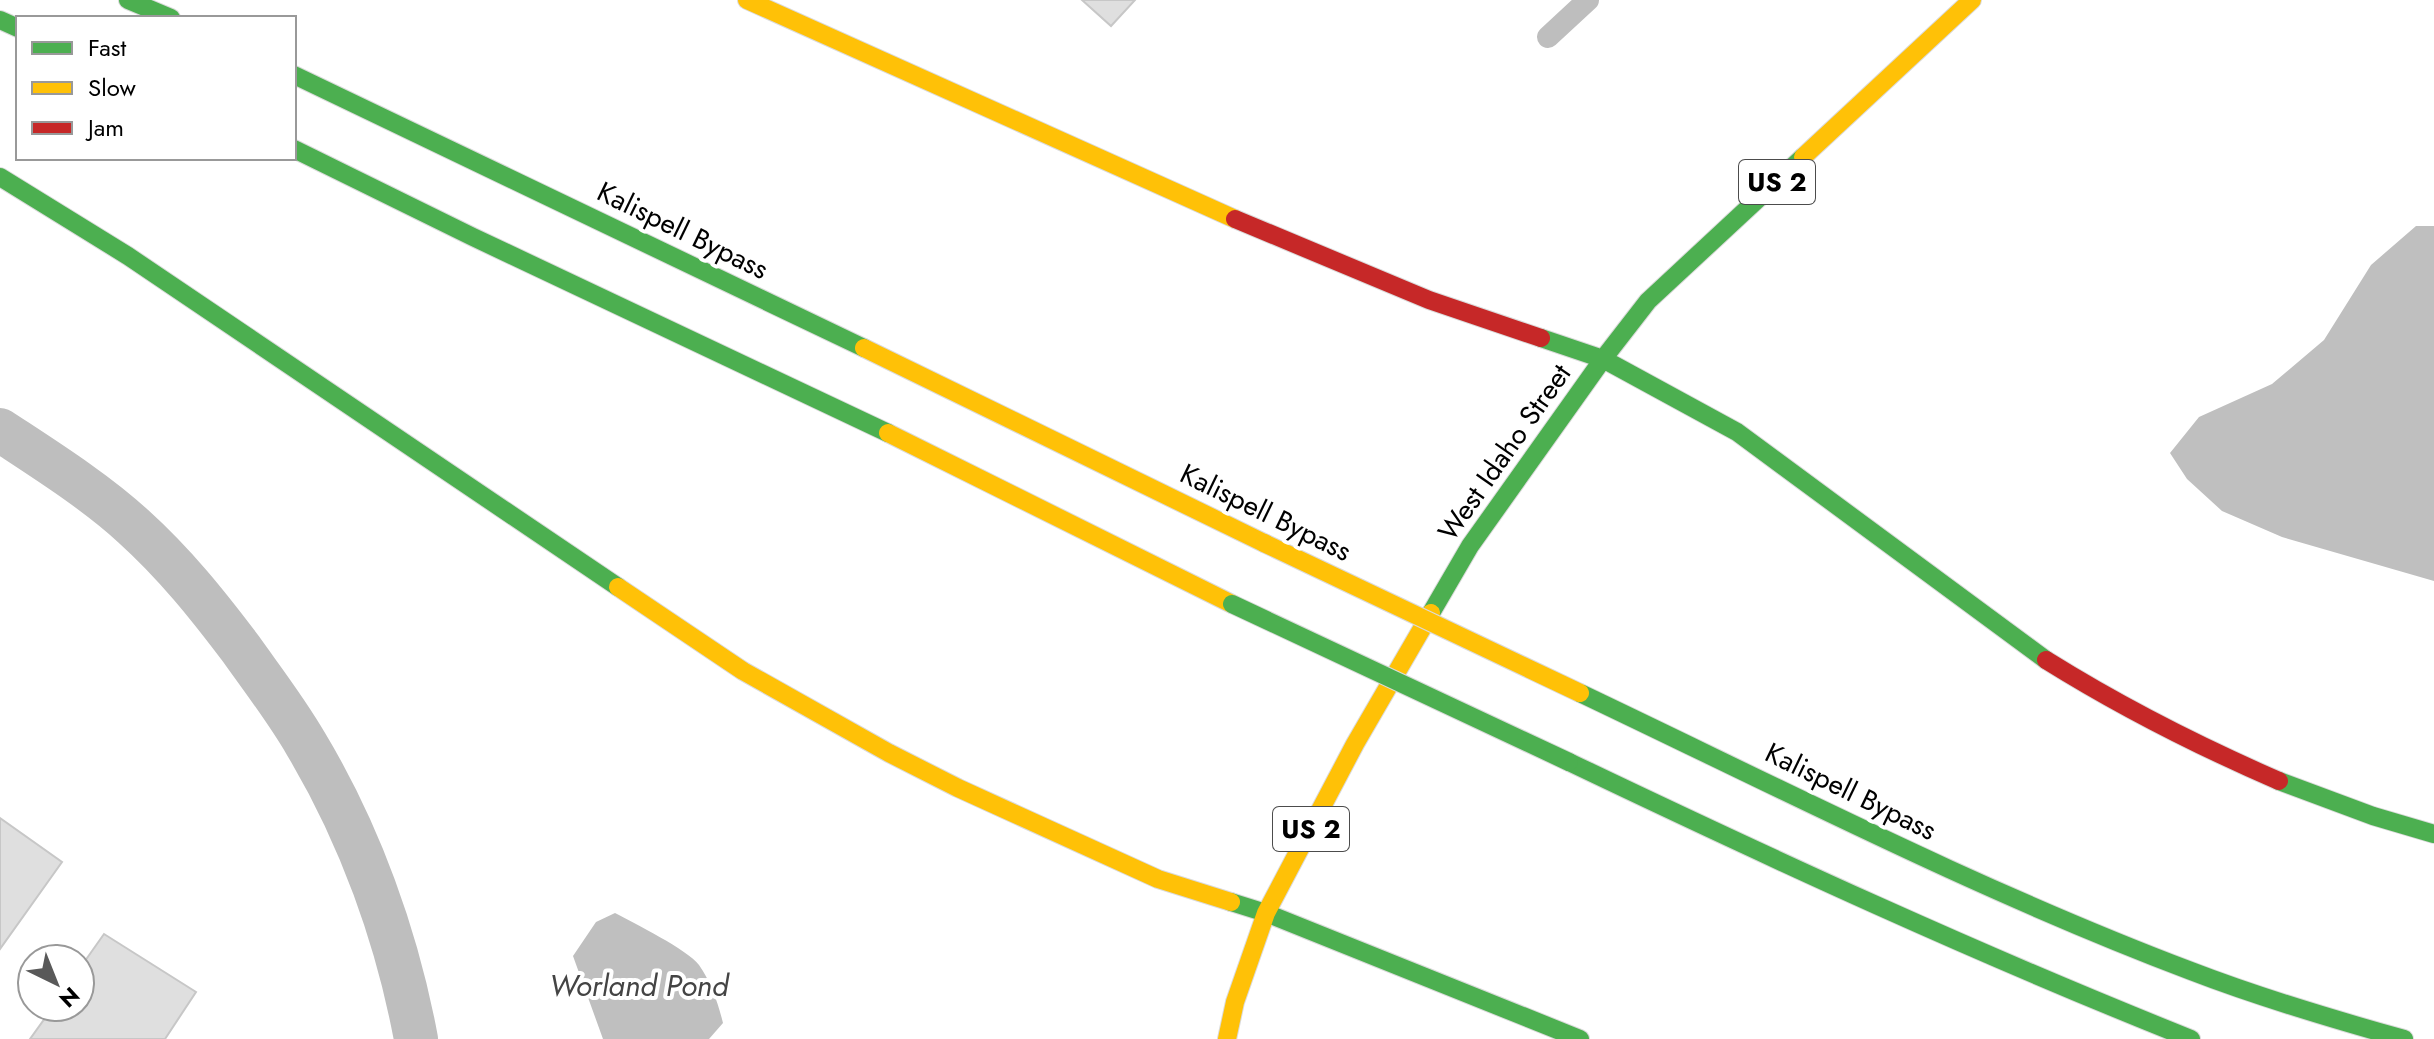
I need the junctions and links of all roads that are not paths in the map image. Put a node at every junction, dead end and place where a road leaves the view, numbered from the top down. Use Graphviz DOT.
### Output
graph roads {
  1 [pos="128,0"];
  2 [pos="747,0"];
  3 [pos="1588,0"];
  4 [pos="1972,0"];
  5 [pos="166,16"];
  6 [pos="1548,37"];
  7 [pos="296,76"];
  8 [pos="296,150"];
  9 [pos="0,177"];
  10 [pos="1603,359"];
  11 [pos="0,430"];
  12 [pos="2434,834"];
  13 [pos="1266,913"];
  14 [pos="416,1039"];
  15 [pos="1227,1039"];
  16 [pos="1580,1039"];
  17 [pos="2191,1039"];
  18 [pos="2404,1039"];
  1 -- 5 [label="highway"];
  2 -- 10 [label="highway"];
  3 -- 6 [label="lane"];
  4 -- 10 [label="highway, West Idaho Street / US 2"];
  7 -- 18 [label="highway, Kalispell Bypass, bridge"];
  8 -- 17 [label="highway, bridge"];
  9 -- 13 [label="highway"];
  10 -- 12 [label="highway"];
  10 -- 13 [label="highway, West Idaho Street / US 2"];
  11 -- 14 [label="street"];
  13 -- 15 [label="highway, West Idaho Street / US 2"];
  13 -- 16 [label="highway"];
}
